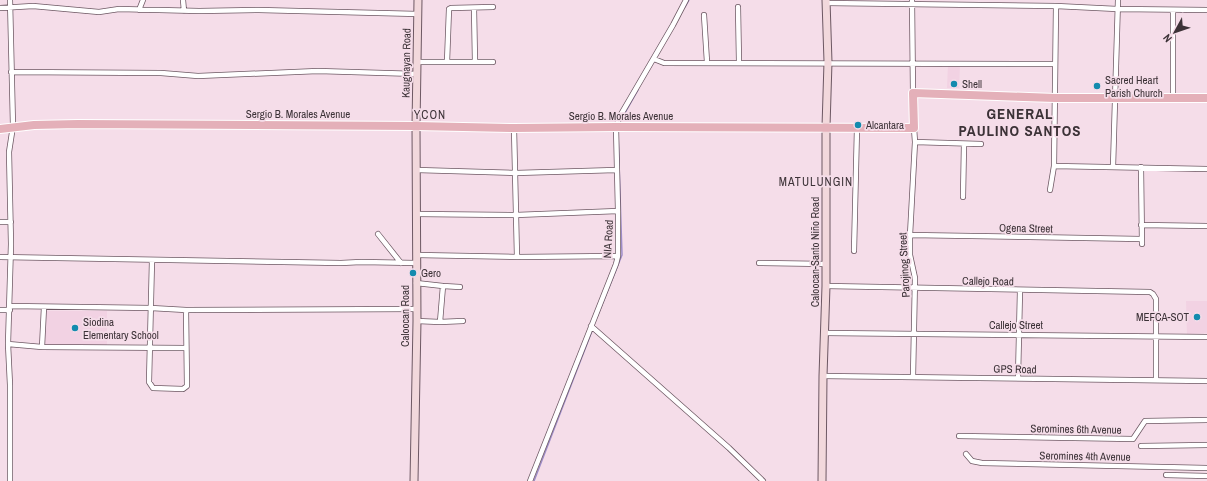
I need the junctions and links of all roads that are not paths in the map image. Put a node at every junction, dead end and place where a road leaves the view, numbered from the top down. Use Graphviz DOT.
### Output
graph roads {
  1 [pos="10,0"];
  2 [pos="143,0"];
  3 [pos="183,0"];
  4 [pos="418,0"];
  5 [pos="686,0"];
  6 [pos="1118,0"];
  7 [pos="826,2"];
  8 [pos="912,2"];
  9 [pos="1056,6"];
  10 [pos="493,7"];
  11 [pos="738,7"];
  12 [pos="0,8"];
  13 [pos="9,8"];
  14 [pos="474,8"];
  15 [pos="1117,9"];
  16 [pos="139,10"];
  17 [pos="1173,10"];
  18 [pos="1207,10"];
  19 [pos="184,11"];
  20 [pos="418,14"];
  21 [pos="704,15"];
  22 [pos="656,60"];
  23 [pos="417,62"];
  24 [pos="447,62"];
  25 [pos="475,62"];
  26 [pos="493,62"];
  27 [pos="707,62"];
  28 [pos="739,62"];
  29 [pos="828,62"];
  30 [pos="912,63"];
  31 [pos="1056,64"];
  32 [pos="11,72"];
  33 [pos="417,74"];
  34 [pos="913,93"];
  35 [pos="1055,98"];
  36 [pos="1115,98"];
  37 [pos="1173,98"];
  38 [pos="1207,98"];
  39 [pos="13,126"];
  40 [pos="416,126"];
  41 [pos="616,127"];
  42 [pos="826,127"];
  43 [pos="514,128"];
  44 [pos="857,128"];
  45 [pos="914,128"];
  46 [pos="0,129"];
  47 [pos="914,142"];
  48 [pos="964,144"];
  49 [pos="981,144"];
  50 [pos="1054,166"];
  51 [pos="1113,167"];
  52 [pos="1141,167"];
  53 [pos="1207,169"];
  54 [pos="417,170"];
  55 [pos="616,170"];
  56 [pos="516,173"];
  57 [pos="1050,190"];
  58 [pos="963,197"];
  59 [pos="618,211"];
  60 [pos="417,214"];
  61 [pos="516,214"];
  62 [pos="0,222"];
  63 [pos="11,222"];
  64 [pos="1141,226"];
  65 [pos="1207,226"];
  66 [pos="378,234"];
  67 [pos="910,235"];
  68 [pos="854,251"];
  69 [pos="417,255"];
  70 [pos="618,256"];
  71 [pos="0,257"];
  72 [pos="517,257"];
  73 [pos="11,258"];
  74 [pos="152,260"];
  75 [pos="416,262"];
  76 [pos="400,263"];
  77 [pos="759,263"];
  78 [pos="826,264"];
  79 [pos="416,283"];
  80 [pos="443,286"];
  81 [pos="826,286"];
  82 [pos="460,287"];
  83 [pos="915,288"];
  84 [pos="1020,290"];
  85 [pos="44,307"];
  86 [pos="10,308"];
  87 [pos="151,308"];
  88 [pos="416,309"];
  89 [pos="0,310"];
  90 [pos="186,310"];
  91 [pos="417,321"];
  92 [pos="463,321"];
  93 [pos="440,322"];
  94 [pos="591,326"];
  95 [pos="824,333"];
  96 [pos="914,333"];
  97 [pos="1019,334"];
  98 [pos="1155,335"];
  99 [pos="1207,337"];
  100 [pos="8,344"];
  101 [pos="42,346"];
  102 [pos="150,348"];
  103 [pos="186,348"];
  104 [pos="823,376"];
  105 [pos="913,377"];
  106 [pos="1018,378"];
  107 [pos="1156,380"];
  108 [pos="1207,381"];
  109 [pos="1207,420"];
  110 [pos="959,436"];
  111 [pos="1207,445"];
  112 [pos="1141,446"];
  113 [pos="966,454"];
  114 [pos="1207,468"];
  115 [pos="1166,475"];
  116 [pos="1207,476"];
  117 [pos="10,481"];
  118 [pos="414,481"];
  119 [pos="530,481"];
  120 [pos="763,481"];
  121 [pos="822,481"];
  1 -- 13 [label="street"];
  2 -- 16 [label="street"];
  3 -- 19 [label="street"];
  4 -- 20 [label="street, Kaugnayan Road"];
  5 -- 22 [label="street, NIA Road"];
  6 -- 15 [label="street"];
  7 -- 8 [label="street"];
  7 -- 29 [label="street, Caloocan-Santo Niño Road"];
  8 -- 9 [label="street"];
  8 -- 30 [label="street"];
  9 -- 15 [label="street"];
  9 -- 31 [label="street"];
  10 -- 14 [label="street"];
  11 -- 28 [label="street"];
  12 -- 13 [label="street"];
  13 -- 16 [label="street"];
  13 -- 32 [label="street"];
  14 -- 24 [label="street"];
  14 -- 25 [label="street"];
  15 -- 17 [label="street"];
  15 -- 36 [label="street"];
  16 -- 19 [label="street"];
  17 -- 18 [label="street"];
  17 -- 37 [label="street"];
  19 -- 20 [label="street"];
  20 -- 23 [label="street, Kaugnayan Road"];
  21 -- 27 [label="street"];
  22 -- 27 [label="street"];
  22 -- 41 [label="street, NIA Road"];
  23 -- 24 [label="street"];
  23 -- 33 [label="street, Kaugnayan Road"];
  24 -- 25 [label="street"];
  25 -- 26 [label="street"];
  27 -- 28 [label="street"];
  28 -- 29 [label="street"];
  29 -- 30 [label="street"];
  29 -- 42 [label="street, Caloocan-Santo Niño Road"];
  30 -- 31 [label="street"];
  30 -- 34 [label="street"];
  31 -- 35 [label="street"];
  32 -- 33 [label="street"];
  32 -- 39 [label="street"];
  33 -- 40 [label="street, Kaugnayan Road"];
  34 -- 35 [label="main road"];
  34 -- 45 [label="main road"];
  35 -- 36 [label="main road"];
  35 -- 50 [label="street"];
  36 -- 37 [label="main road"];
  36 -- 51 [label="street"];
  37 -- 38 [label="main road"];
  39 -- 40 [label="main road, Sergio B. Morales Avenue"];
  39 -- 46 [label="main road, Sergio B. Morales Avenue"];
  39 -- 63 [label="street"];
  40 -- 43 [label="main road, Sergio B. Morales Avenue"];
  40 -- 54 [label="street, Caloocan Road"];
  41 -- 42 [label="main road, Sergio B. Morales Avenue"];
  41 -- 43 [label="main road, Sergio B. Morales Avenue"];
  41 -- 55 [label="street, NIA Road"];
  42 -- 44 [label="main road, Sergio B. Morales Avenue"];
  42 -- 78 [label="street, Caloocan-Santo Niño Road"];
  43 -- 56 [label="street"];
  44 -- 45 [label="main road, Sergio B. Morales Avenue"];
  44 -- 68 [label="street"];
  45 -- 47 [label="street, Parojinog Street"];
  47 -- 48 [label="street"];
  47 -- 67 [label="street, Parojinog Street"];
  48 -- 49 [label="street"];
  48 -- 58 [label="street"];
  50 -- 51 [label="street"];
  50 -- 57 [label="street"];
  51 -- 52 [label="street"];
  52 -- 53 [label="street"];
  52 -- 64 [label="street"];
  54 -- 56 [label="street"];
  54 -- 60 [label="street, Caloocan Road"];
  55 -- 56 [label="street"];
  55 -- 59 [label="street, NIA Road"];
  56 -- 61 [label="street"];
  59 -- 61 [label="street"];
  59 -- 70 [label="street, NIA Road"];
  60 -- 61 [label="street"];
  60 -- 69 [label="street, Caloocan Road"];
  61 -- 72 [label="street"];
  62 -- 63 [label="street"];
  63 -- 73 [label="street"];
  64 -- 65 [label="street"];
  64 -- 67 [label="street, Ogena Street"];
  66 -- 76 [label="street"];
  67 -- 83 [label="street, Parojinog Street"];
  69 -- 72 [label="street"];
  69 -- 75 [label="street, Caloocan Road"];
  70 -- 72 [label="street"];
  70 -- 94 [label="street, NIA Road"];
  71 -- 73 [label="street"];
  73 -- 74 [label="street"];
  73 -- 86 [label="street"];
  74 -- 76 [label="street"];
  74 -- 87 [label="street"];
  75 -- 76 [label="street"];
  75 -- 79 [label="street, Caloocan Road"];
  77 -- 78 [label="street"];
  78 -- 81 [label="street, Caloocan-Santo Niño Road"];
  79 -- 80 [label="street"];
  79 -- 88 [label="street, Caloocan Road"];
  80 -- 82 [label="street"];
  80 -- 93 [label="street"];
  81 -- 83 [label="street, Callejo Road"];
  81 -- 95 [label="street, Caloocan-Santo Niño Road"];
  83 -- 84 [label="street, Callejo Road"];
  83 -- 96 [label="street, Parojinog Street"];
  84 -- 97 [label="street"];
  84 -- 98 [label="street, Callejo Road"];
  85 -- 86 [label="street"];
  85 -- 87 [label="street"];
  85 -- 101 [label="street"];
  86 -- 89 [label="street"];
  86 -- 100 [label="street"];
  87 -- 90 [label="street"];
  87 -- 102 [label="street"];
  88 -- 90 [label="street"];
  88 -- 91 [label="street, Caloocan Road"];
  90 -- 103 [label="street"];
  91 -- 93 [label="street"];
  91 -- 118 [label="street, Caloocan Road"];
  92 -- 93 [label="street"];
  94 -- 119 [label="street, NIA Road"];
  94 -- 120 [label="street"];
  95 -- 96 [label="street, Callejo Street"];
  95 -- 104 [label="street, Caloocan-Santo Niño Road"];
  96 -- 97 [label="street, Callejo Street"];
  96 -- 105 [label="street, Parojinog Street"];
  97 -- 98 [label="street, Callejo Street"];
  97 -- 106 [label="street"];
  98 -- 99 [label="street, Callejo Street"];
  98 -- 107 [label="street"];
  100 -- 101 [label="street"];
  100 -- 117 [label="street"];
  101 -- 102 [label="street"];
  102 -- 103 [label="street"];
  102 -- 103 [label="street"];
  104 -- 105 [label="street, GPS Road"];
  104 -- 121 [label="street, Caloocan-Santo Niño Road"];
  105 -- 106 [label="street, GPS Road"];
  106 -- 107 [label="street, GPS Road"];
  107 -- 108 [label="street, GPS Road"];
  109 -- 110 [label="street, Seromines 6th Avenue"];
  111 -- 112 [label="street"];
  113 -- 114 [label="street, Seromines 4th Avenue"];
  115 -- 116 [label="street"];
}
